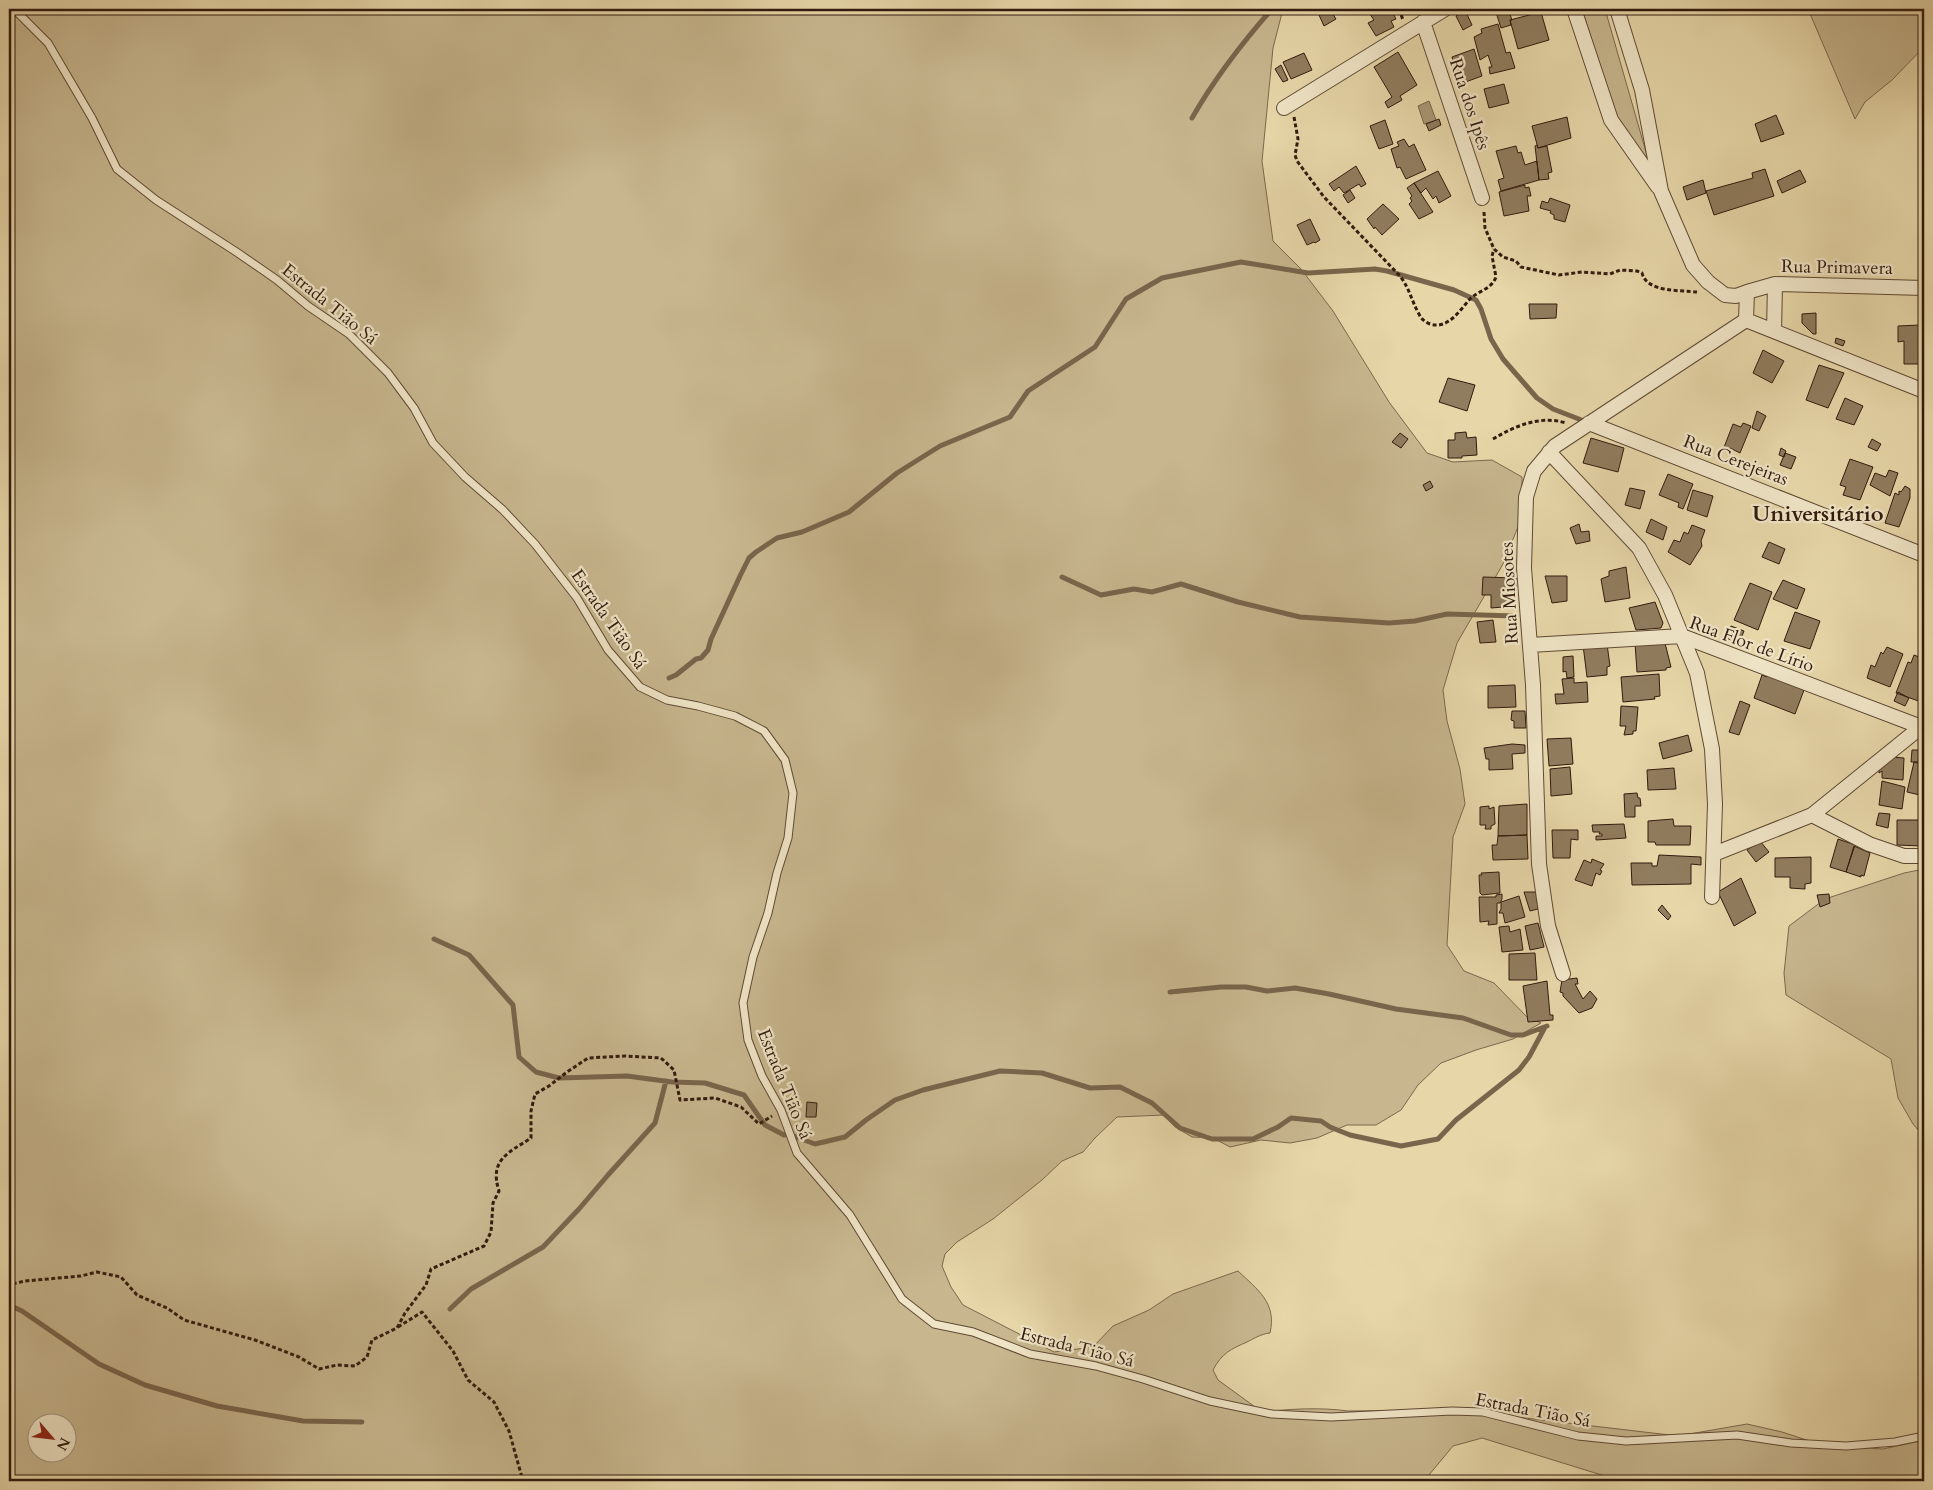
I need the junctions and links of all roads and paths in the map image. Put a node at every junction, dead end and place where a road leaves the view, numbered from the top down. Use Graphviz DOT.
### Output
graph roads {
  1 [pos="14,9"];
  2 [pos="1445,9"];
  3 [pos="1574,9"];
  4 [pos="1617,9"];
  5 [pos="1423,22"];
  6 [pos="1287,106"];
  7 [pos="1661,191"];
  8 [pos="1482,198"];
  9 [pos="1494,249"];
  10 [pos="1775,284"];
  11 [pos="1924,288"];
  12 [pos="1746,292"];
  13 [pos="1725,295"];
  14 [pos="1746,320"];
  15 [pos="1774,331"];
  16 [pos="1924,392"];
  17 [pos="1586,426"];
  18 [pos="1493,439"];
  19 [pos="1549,452"];
  20 [pos="1924,555"];
  21 [pos="1682,636"];
  22 [pos="1530,645"];
  23 [pos="1922,728"];
  24 [pos="1812,815"];
  25 [pos="1714,854"];
  26 [pos="1924,856"];
  27 [pos="1712,897"];
  28 [pos="1563,974"];
  29 [pos="781,1110"];
  30 [pos="9,1289"];
  31 [pos="397,1328"];
  32 [pos="1924,1436"];
  33 [pos="523,1481"];
  1 -- 29 [label="lane, Estrada Tião Sá"];
  2 -- 5 [label="street"];
  3 -- 7 [label="street"];
  4 -- 7 [label="street"];
  5 -- 6 [label="street"];
  5 -- 8 [label="street, Rua dos Ipês"];
  6 -- 9 [label="path"];
  7 -- 13 [label="street"];
  8 -- 9 [label="path"];
  9 -- 13 [label="path"];
  10 -- 11 [label="street, Rua Primavera"];
  10 -- 12 [label="street, Rua Primavera"];
  10 -- 15 [label="street"];
  12 -- 13 [label="street, Rua Primavera"];
  12 -- 14 [label="street"];
  14 -- 15 [label="street"];
  14 -- 17 [label="street, Rua Miosotes"];
  15 -- 16 [label="street"];
  17 -- 18 [label="path"];
  17 -- 19 [label="street, Rua Miosotes"];
  17 -- 20 [label="street, Rua Cerejeiras"];
  19 -- 21 [label="street"];
  19 -- 22 [label="street, Rua Miosotes"];
  21 -- 22 [label="street, Rua Flor de Lírio"];
  21 -- 23 [label="street, Rua Flor de Lírio"];
  21 -- 25 [label="street"];
  22 -- 28 [label="street, Rua Miosotes"];
  23 -- 24 [label="street"];
  24 -- 25 [label="street"];
  24 -- 26 [label="street"];
  25 -- 27 [label="street"];
  29 -- 31 [label="path"];
  29 -- 32 [label="lane, Estrada Tião Sá"];
  30 -- 31 [label="path"];
  31 -- 33 [label="path"];
}
